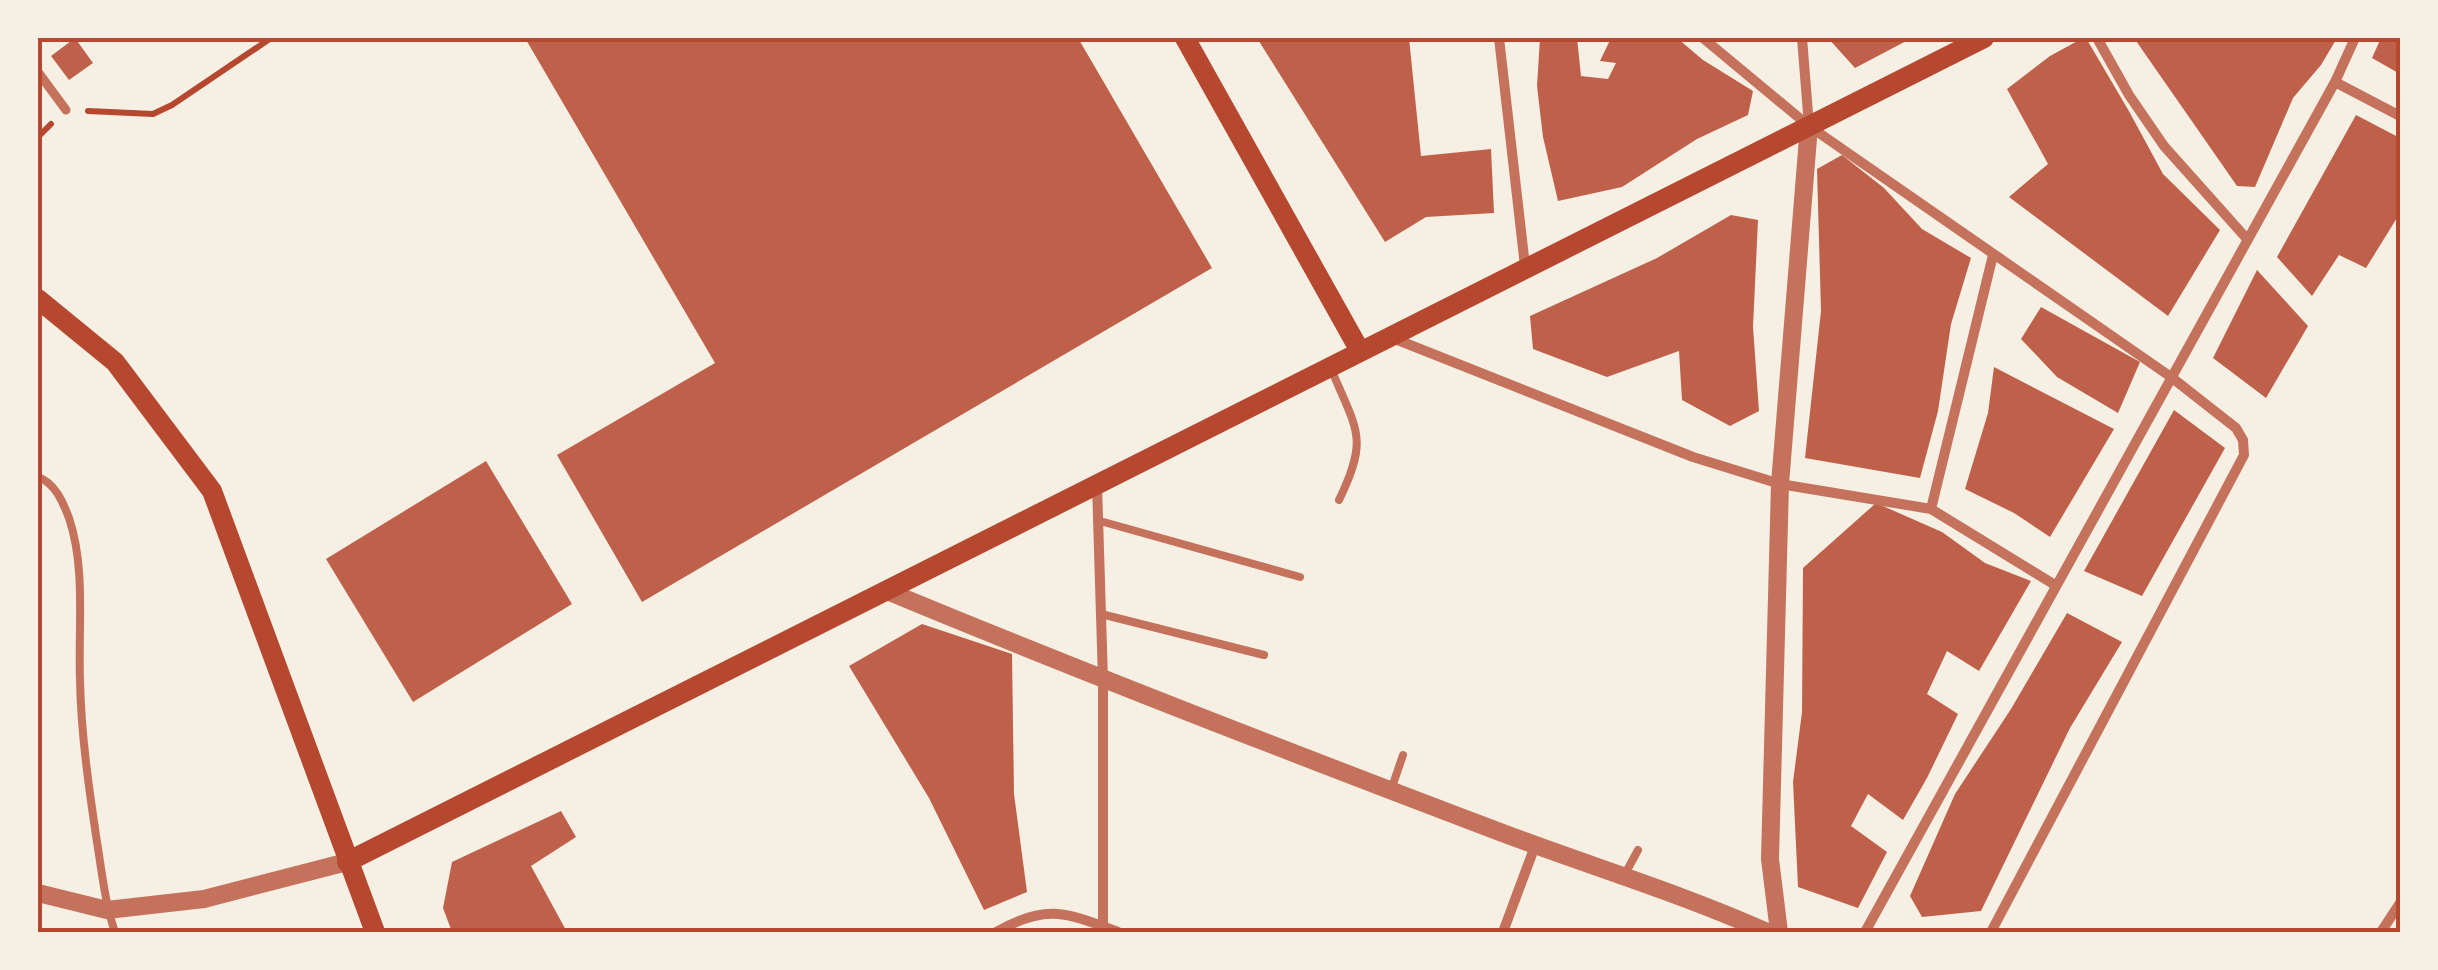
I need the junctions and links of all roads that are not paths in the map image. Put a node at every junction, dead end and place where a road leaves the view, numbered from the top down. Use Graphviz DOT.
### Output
graph roads {
  1 [pos="1184,38"];
  2 [pos="1498,38"];
  3 [pos="1704,38"];
  4 [pos="1802,38"];
  5 [pos="1984,38"];
  6 [pos="2097,38"];
  7 [pos="2355,38"];
  8 [pos="38,72"];
  9 [pos="2335,82"];
  10 [pos="66,110"];
  11 [pos="2400,116"];
  12 [pos="1808,126"];
  13 [pos="2246,239"];
  14 [pos="1993,255"];
  15 [pos="1525,266"];
  16 [pos="38,299"];
  17 [pos="1389,337"];
  18 [pos="1360,351"];
  19 [pos="1330,366"];
  20 [pos="2171,377"];
  21 [pos="38,477"];
  22 [pos="1097,484"];
  23 [pos="1780,484"];
  24 [pos="1338,500"];
  25 [pos="1932,509"];
  26 [pos="1100,522"];
  27 [pos="1300,578"];
  28 [pos="2055,586"];
  29 [pos="886,591"];
  30 [pos="1101,614"];
  31 [pos="1264,656"];
  32 [pos="1103,680"];
  33 [pos="1403,755"];
  34 [pos="1390,790"];
  35 [pos="1535,846"];
  36 [pos="1638,850"];
  37 [pos="346,862"];
  38 [pos="1623,878"];
  39 [pos="38,894"];
  40 [pos="2400,903"];
  41 [pos="108,910"];
  42 [pos="1104,930"];
  43 [pos="115,932"];
  44 [pos="375,932"];
  45 [pos="996,932"];
  46 [pos="1118,932"];
  47 [pos="1503,932"];
  48 [pos="1768,932"];
  49 [pos="1778,932"];
  50 [pos="1865,932"];
  51 [pos="1991,932"];
  52 [pos="2381,932"];
  1 -- 18 [label="main road"];
  2 -- 15 [label="street"];
  3 -- 12 [label="street"];
  4 -- 12 [label="street"];
  5 -- 12 [label="main road"];
  6 -- 13 [label="street"];
  7 -- 9 [label="street"];
  8 -- 10 [label="street"];
  9 -- 11 [label="street"];
  9 -- 13 [label="street"];
  12 -- 14 [label="street"];
  12 -- 15 [label="main road"];
  12 -- 23 [label="street"];
  13 -- 20 [label="street"];
  14 -- 20 [label="street"];
  14 -- 25 [label="street"];
  15 -- 17 [label="main road"];
  16 -- 37 [label="main road"];
  17 -- 18 [label="main road"];
  17 -- 23 [label="street"];
  18 -- 19 [label="main road"];
  19 -- 22 [label="main road"];
  19 -- 24 [label="lane"];
  20 -- 28 [label="street"];
  20 -- 51 [label="street"];
  21 -- 41 [label="lane"];
  22 -- 26 [label="street"];
  22 -- 29 [label="main road"];
  23 -- 25 [label="street"];
  23 -- 49 [label="street"];
  25 -- 28 [label="street"];
  26 -- 27 [label="lane"];
  26 -- 30 [label="street"];
  28 -- 50 [label="street"];
  29 -- 32 [label="street"];
  29 -- 37 [label="main road"];
  30 -- 31 [label="lane"];
  30 -- 32 [label="street"];
  32 -- 34 [label="street"];
  32 -- 42 [label="street"];
  33 -- 34 [label="lane"];
  34 -- 35 [label="street"];
  35 -- 38 [label="street"];
  35 -- 47 [label="street"];
  36 -- 38 [label="lane"];
  37 -- 41 [label="street"];
  37 -- 44 [label="main road"];
  38 -- 48 [label="street"];
  39 -- 41 [label="street"];
  40 -- 52 [label="street"];
  41 -- 43 [label="lane"];
  42 -- 45 [label="street"];
  42 -- 46 [label="street"];
}
